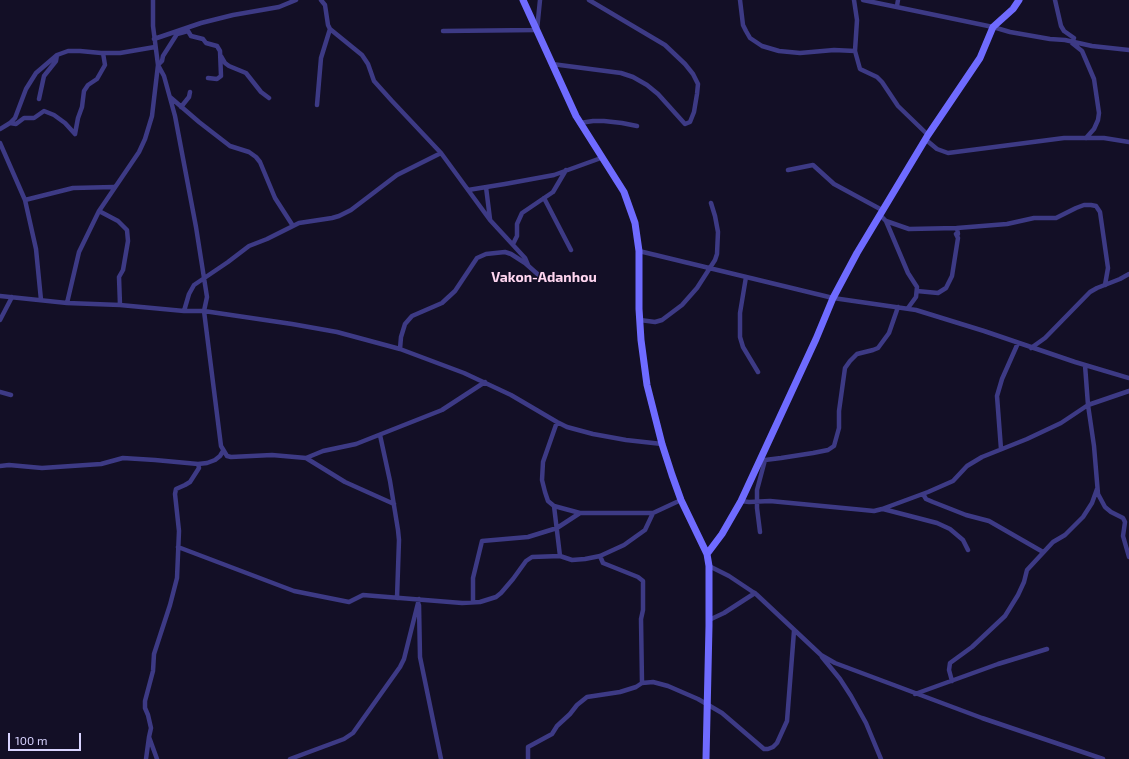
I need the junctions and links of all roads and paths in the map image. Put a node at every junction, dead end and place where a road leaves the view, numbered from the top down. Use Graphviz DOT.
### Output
graph roads {
  1 [pos="153,0"];
  2 [pos="296,0"];
  3 [pos="321,0"];
  4 [pos="523,0"];
  5 [pos="540,0"];
  6 [pos="589,0"];
  7 [pos="740,0"];
  8 [pos="854,0"];
  9 [pos="863,0"];
  10 [pos="898,0"];
  11 [pos="1019,0"];
  12 [pos="1055,0"];
  13 [pos="897,6"];
  14 [pos="993,27"];
  15 [pos="330,29"];
  16 [pos="537,30"];
  17 [pos="443,31"];
  18 [pos="154,39"];
  19 [pos="1072,43"];
  20 [pos="155,47"];
  21 [pos="1129,50"];
  22 [pos="855,51"];
  23 [pos="103,53"];
  24 [pos="57,55"];
  25 [pos="221,56"];
  26 [pos="158,64"];
  27 [pos="552,64"];
  28 [pos="208,78"];
  29 [pos="190,92"];
  30 [pos="170,97"];
  31 [pos="39,98"];
  32 [pos="269,98"];
  33 [pos="316,105"];
  34 [pos="181,107"];
  35 [pos="10,123"];
  36 [pos="580,123"];
  37 [pos="637,126"];
  38 [pos="0,129"];
  39 [pos="927,137"];
  40 [pos="1086,138"];
  41 [pos="1129,142"];
  42 [pos="0,143"];
  43 [pos="441,153"];
  44 [pos="601,158"];
  45 [pos="566,170"];
  46 [pos="788,170"];
  47 [pos="114,187"];
  48 [pos="486,187"];
  49 [pos="468,190"];
  50 [pos="544,198"];
  51 [pos="25,200"];
  52 [pos="711,204"];
  53 [pos="99,211"];
  54 [pos="881,212"];
  55 [pos="490,220"];
  56 [pos="886,221"];
  57 [pos="293,226"];
  58 [pos="957,228"];
  59 [pos="513,244"];
  60 [pos="571,250"];
  61 [pos="639,251"];
  62 [pos="528,265"];
  63 [pos="709,268"];
  64 [pos="1129,274"];
  65 [pos="746,277"];
  66 [pos="542,278"];
  67 [pos="204,279"];
  68 [pos="1105,285"];
  69 [pos="917,291"];
  70 [pos="0,296"];
  71 [pos="12,297"];
  72 [pos="833,298"];
  73 [pos="42,300"];
  74 [pos="67,302"];
  75 [pos="120,305"];
  76 [pos="898,307"];
  77 [pos="908,308"];
  78 [pos="184,311"];
  79 [pos="204,311"];
  80 [pos="0,320"];
  81 [pos="640,320"];
  82 [pos="1018,343"];
  83 [pos="1031,348"];
  84 [pos="400,349"];
  85 [pos="1085,365"];
  86 [pos="758,372"];
  87 [pos="1129,378"];
  88 [pos="485,382"];
  89 [pos="1129,390"];
  90 [pos="0,392"];
  91 [pos="12,395"];
  92 [pos="1088,405"];
  93 [pos="557,422"];
  94 [pos="380,435"];
  95 [pos="662,444"];
  96 [pos="1001,449"];
  97 [pos="223,451"];
  98 [pos="306,458"];
  99 [pos="763,459"];
  100 [pos="198,464"];
  101 [pos="0,466"];
  102 [pos="1097,489"];
  103 [pos="923,494"];
  104 [pos="681,500"];
  105 [pos="741,501"];
  106 [pos="757,502"];
  107 [pos="394,504"];
  108 [pos="554,506"];
  109 [pos="882,509"];
  110 [pos="580,513"];
  111 [pos="653,513"];
  112 [pos="557,528"];
  113 [pos="760,532"];
  114 [pos="178,547"];
  115 [pos="968,550"];
  116 [pos="1043,552"];
  117 [pos="707,554"];
  118 [pos="560,556"];
  119 [pos="600,556"];
  120 [pos="1129,557"];
  121 [pos="709,566"];
  122 [pos="754,593"];
  123 [pos="397,598"];
  124 [pos="419,599"];
  125 [pos="473,602"];
  126 [pos="709,620"];
  127 [pos="794,631"];
  128 [pos="1047,649"];
  129 [pos="821,655"];
  130 [pos="952,681"];
  131 [pos="642,683"];
  132 [pos="915,694"];
  133 [pos="708,705"];
  134 [pos="149,737"];
  135 [pos="146,759"];
  136 [pos="157,759"];
  137 [pos="290,759"];
  138 [pos="441,759"];
  139 [pos="528,759"];
  140 [pos="706,759"];
  141 [pos="881,759"];
  142 [pos="1103,759"];
  1 -- 18 [label="street"];
  2 -- 18 [label="street"];
  3 -- 15 [label="street"];
  4 -- 16 [label="main road"];
  5 -- 16 [label="street"];
  6 -- 27 [label="street"];
  7 -- 22 [label="street"];
  8 -- 22 [label="street"];
  9 -- 13 [label="street"];
  10 -- 13 [label="street"];
  11 -- 14 [label="main road"];
  12 -- 19 [label="street"];
  13 -- 14 [label="street"];
  14 -- 19 [label="street"];
  14 -- 39 [label="main road"];
  15 -- 33 [label="street"];
  15 -- 43 [label="street"];
  16 -- 17 [label="street"];
  16 -- 27 [label="main road"];
  18 -- 20 [label="street"];
  19 -- 21 [label="street"];
  19 -- 40 [label="street"];
  20 -- 23 [label="street"];
  20 -- 26 [label="street"];
  22 -- 39 [label="street"];
  23 -- 24 [label="street"];
  23 -- 35 [label="street"];
  24 -- 31 [label="street"];
  24 -- 35 [label="street"];
  25 -- 26 [label="street"];
  25 -- 28 [label="street"];
  25 -- 32 [label="street"];
  26 -- 30 [label="street"];
  26 -- 47 [label="street"];
  27 -- 36 [label="main road"];
  29 -- 34 [label="street"];
  30 -- 34 [label="street"];
  30 -- 67 [label="street"];
  34 -- 57 [label="street"];
  35 -- 38 [label="street"];
  36 -- 37 [label="street"];
  36 -- 44 [label="main road"];
  39 -- 40 [label="street"];
  39 -- 54 [label="main road"];
  40 -- 41 [label="street"];
  42 -- 51 [label="street"];
  43 -- 49 [label="street"];
  43 -- 57 [label="street"];
  44 -- 45 [label="street"];
  44 -- 61 [label="main road"];
  45 -- 48 [label="street"];
  45 -- 50 [label="street"];
  46 -- 54 [label="street"];
  47 -- 51 [label="street"];
  47 -- 53 [label="street"];
  48 -- 49 [label="street"];
  48 -- 55 [label="street"];
  49 -- 55 [label="street"];
  50 -- 59 [label="street"];
  50 -- 60 [label="street"];
  51 -- 73 [label="street"];
  52 -- 63 [label="street"];
  53 -- 74 [label="street"];
  53 -- 75 [label="street"];
  54 -- 56 [label="street"];
  54 -- 72 [label="main road"];
  55 -- 59 [label="street"];
  56 -- 58 [label="street"];
  56 -- 69 [label="street"];
  57 -- 67 [label="street"];
  58 -- 68 [label="street"];
  58 -- 69 [label="street"];
  59 -- 62 [label="street"];
  61 -- 63 [label="street"];
  61 -- 81 [label="main road"];
  62 -- 66 [label="street"];
  62 -- 84 [label="street"];
  63 -- 65 [label="street"];
  63 -- 81 [label="street"];
  64 -- 68 [label="street"];
  65 -- 72 [label="street"];
  65 -- 86 [label="street"];
  67 -- 78 [label="street"];
  67 -- 79 [label="street"];
  68 -- 83 [label="street"];
  69 -- 77 [label="street"];
  70 -- 71 [label="street"];
  71 -- 73 [label="street"];
  71 -- 80 [label="street"];
  72 -- 76 [label="street"];
  72 -- 99 [label="main road"];
  73 -- 74 [label="street"];
  74 -- 75 [label="street"];
  75 -- 78 [label="street"];
  76 -- 77 [label="street"];
  76 -- 99 [label="street"];
  77 -- 82 [label="street"];
  78 -- 79 [label="street"];
  79 -- 84 [label="street"];
  79 -- 97 [label="street"];
  81 -- 95 [label="main road"];
  82 -- 83 [label="street"];
  82 -- 96 [label="street"];
  83 -- 85 [label="street"];
  84 -- 88 [label="street"];
  85 -- 87 [label="street"];
  85 -- 92 [label="street"];
  88 -- 93 [label="street"];
  88 -- 94 [label="street"];
  89 -- 92 [label="street"];
  90 -- 91 [label="street"];
  92 -- 96 [label="street"];
  92 -- 102 [label="street"];
  93 -- 95 [label="street"];
  93 -- 108 [label="street"];
  94 -- 98 [label="street"];
  94 -- 107 [label="street"];
  95 -- 104 [label="main road"];
  96 -- 103 [label="street"];
  97 -- 98 [label="street"];
  97 -- 100 [label="street"];
  98 -- 107 [label="street"];
  99 -- 105 [label="main road"];
  99 -- 106 [label="street"];
  100 -- 101 [label="street"];
  100 -- 114 [label="street"];
  102 -- 116 [label="street"];
  102 -- 120 [label="street"];
  103 -- 109 [label="street"];
  103 -- 116 [label="street"];
  104 -- 111 [label="street"];
  104 -- 117 [label="main road"];
  105 -- 106 [label="street"];
  105 -- 117 [label="main road"];
  106 -- 109 [label="street"];
  106 -- 113 [label="street"];
  107 -- 123 [label="street"];
  108 -- 110 [label="street"];
  108 -- 112 [label="street"];
  109 -- 115 [label="street"];
  110 -- 111 [label="street"];
  110 -- 112 [label="street"];
  111 -- 119 [label="street"];
  112 -- 118 [label="street"];
  112 -- 125 [label="street"];
  114 -- 123 [label="street"];
  114 -- 134 [label="street"];
  116 -- 130 [label="street"];
  117 -- 121 [label="main road"];
  118 -- 119 [label="street"];
  118 -- 125 [label="street"];
  119 -- 131 [label="street"];
  121 -- 122 [label="street"];
  121 -- 126 [label="main road"];
  122 -- 126 [label="street"];
  122 -- 127 [label="street"];
  123 -- 124 [label="street"];
  124 -- 125 [label="street"];
  124 -- 137 [label="street"];
  124 -- 138 [label="street"];
  126 -- 133 [label="main road"];
  127 -- 129 [label="street"];
  127 -- 133 [label="street"];
  128 -- 130 [label="street"];
  129 -- 132 [label="street"];
  129 -- 141 [label="street"];
  130 -- 132 [label="street"];
  131 -- 133 [label="street"];
  131 -- 139 [label="street"];
  132 -- 142 [label="street"];
  133 -- 140 [label="main road"];
  134 -- 135 [label="street"];
  134 -- 136 [label="street"];
}
